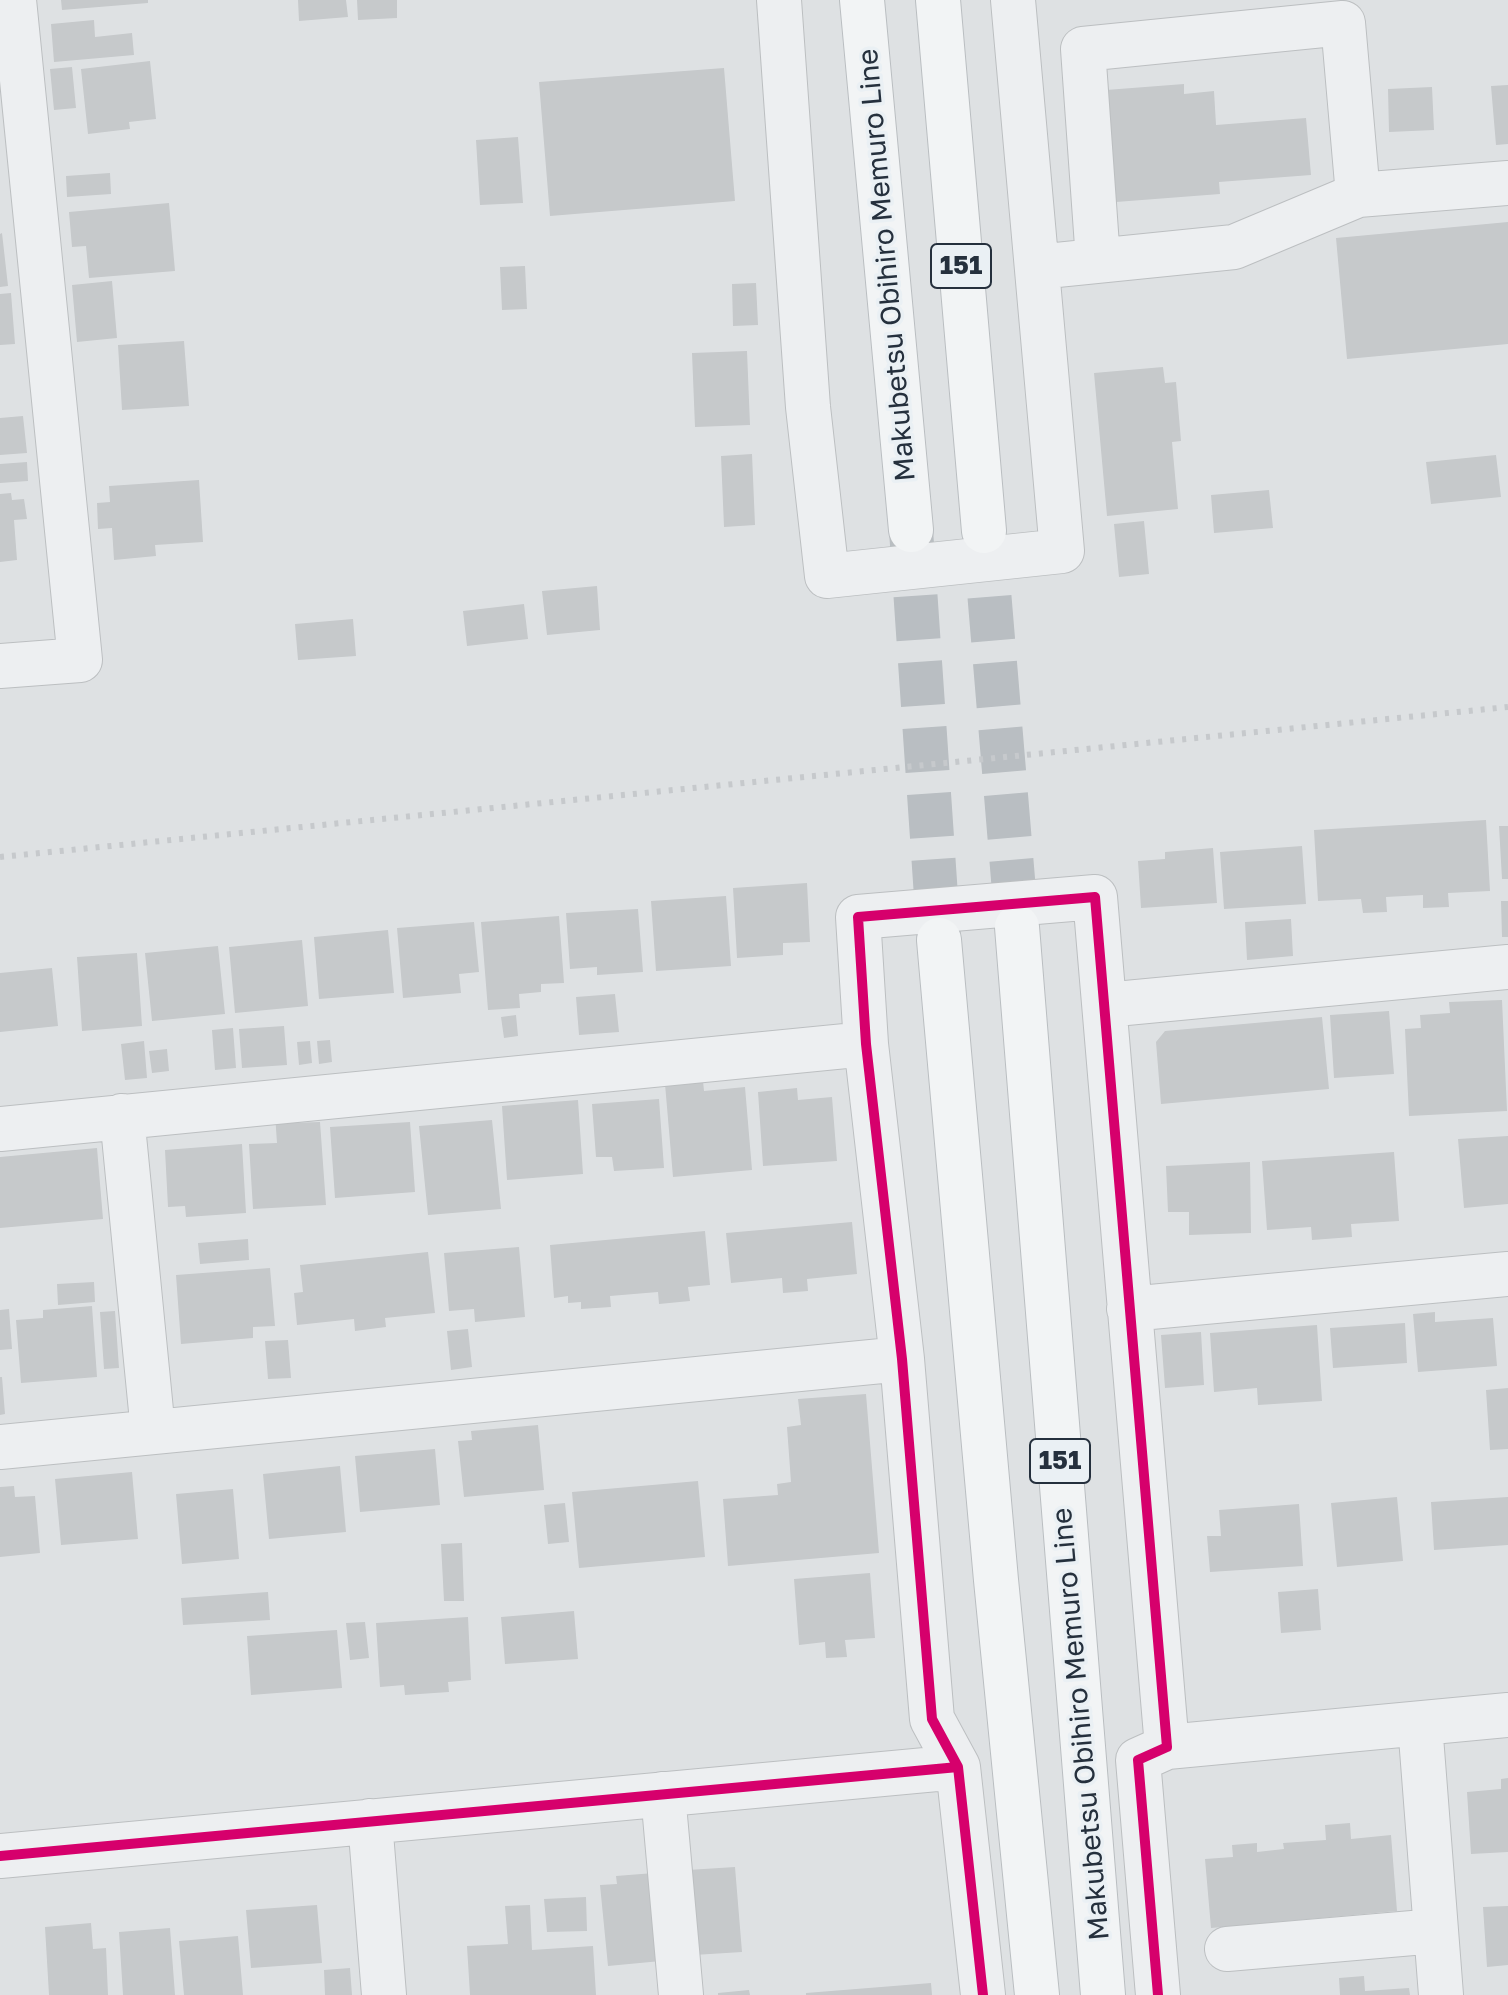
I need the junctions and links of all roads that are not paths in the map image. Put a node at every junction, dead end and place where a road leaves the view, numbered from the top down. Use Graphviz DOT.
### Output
graph roads {
  1 [pos="14,0"];
  2 [pos="779,0"];
  3 [pos="862,0"];
  4 [pos="938,0"];
  5 [pos="1013,0"];
  6 [pos="1508,183"];
  7 [pos="1358,195"];
  8 [pos="1098,260"];
  9 [pos="1037,267"];
  10 [pos="911,530"];
  11 [pos="984,531"];
  12 [pos="0,666"];
  13 [pos="1017,927"];
  14 [pos="939,940"];
  15 [pos="1508,967"];
  16 [pos="1105,1005"];
  17 [pos="866,1044"];
  18 [pos="122,1116"];
  19 [pos="0,1129"];
  20 [pos="1508,1274"];
  21 [pos="1129,1309"];
  22 [pos="902,1359"];
  23 [pos="153,1431"];
  24 [pos="0,1447"];
  25 [pos="1508,1715"];
  26 [pos="1420,1724"];
  27 [pos="1167,1747"];
  28 [pos="958,1767"];
  29 [pos="663,1794"];
  30 [pos="370,1821"];
  31 [pos="0,1856"];
  32 [pos="1436,1931"];
  33 [pos="1227,1949"];
  34 [pos="384,1995"];
  35 [pos="681,1995"];
  36 [pos="983,1995"];
  37 [pos="1037,1995"];
  38 [pos="1103,1995"];
  39 [pos="1158,1995"];
  40 [pos="1441,1995"];
  1 -- 12 [label="street"];
  2 -- 9 [label="street"];
  3 -- 10 [label="main road, Makubetsu Obihiro Memuro Line / 151"];
  4 -- 11 [label="main road, 151"];
  5 -- 9 [label="street"];
  6 -- 7 [label="street"];
  7 -- 8 [label="street"];
  7 -- 8 [label="street"];
  8 -- 9 [label="street"];
  13 -- 38 [label="main road, Makubetsu Obihiro Memuro Line / 151"];
  14 -- 37 [label="main road"];
  15 -- 16 [label="street"];
  16 -- 17 [label="street"];
  16 -- 21 [label="street"];
  17 -- 18 [label="street"];
  17 -- 22 [label="street"];
  18 -- 19 [label="street"];
  18 -- 23 [label="street"];
  20 -- 21 [label="street"];
  21 -- 27 [label="street"];
  22 -- 23 [label="street"];
  22 -- 28 [label="street"];
  23 -- 24 [label="street"];
  25 -- 26 [label="street"];
  26 -- 27 [label="street"];
  26 -- 32 [label="street"];
  27 -- 39 [label="street"];
  28 -- 29 [label="street"];
  28 -- 36 [label="street"];
  29 -- 30 [label="street"];
  29 -- 35 [label="street"];
  30 -- 31 [label="street"];
  30 -- 34 [label="street"];
  32 -- 33 [label="street"];
  32 -- 40 [label="street"];
}
